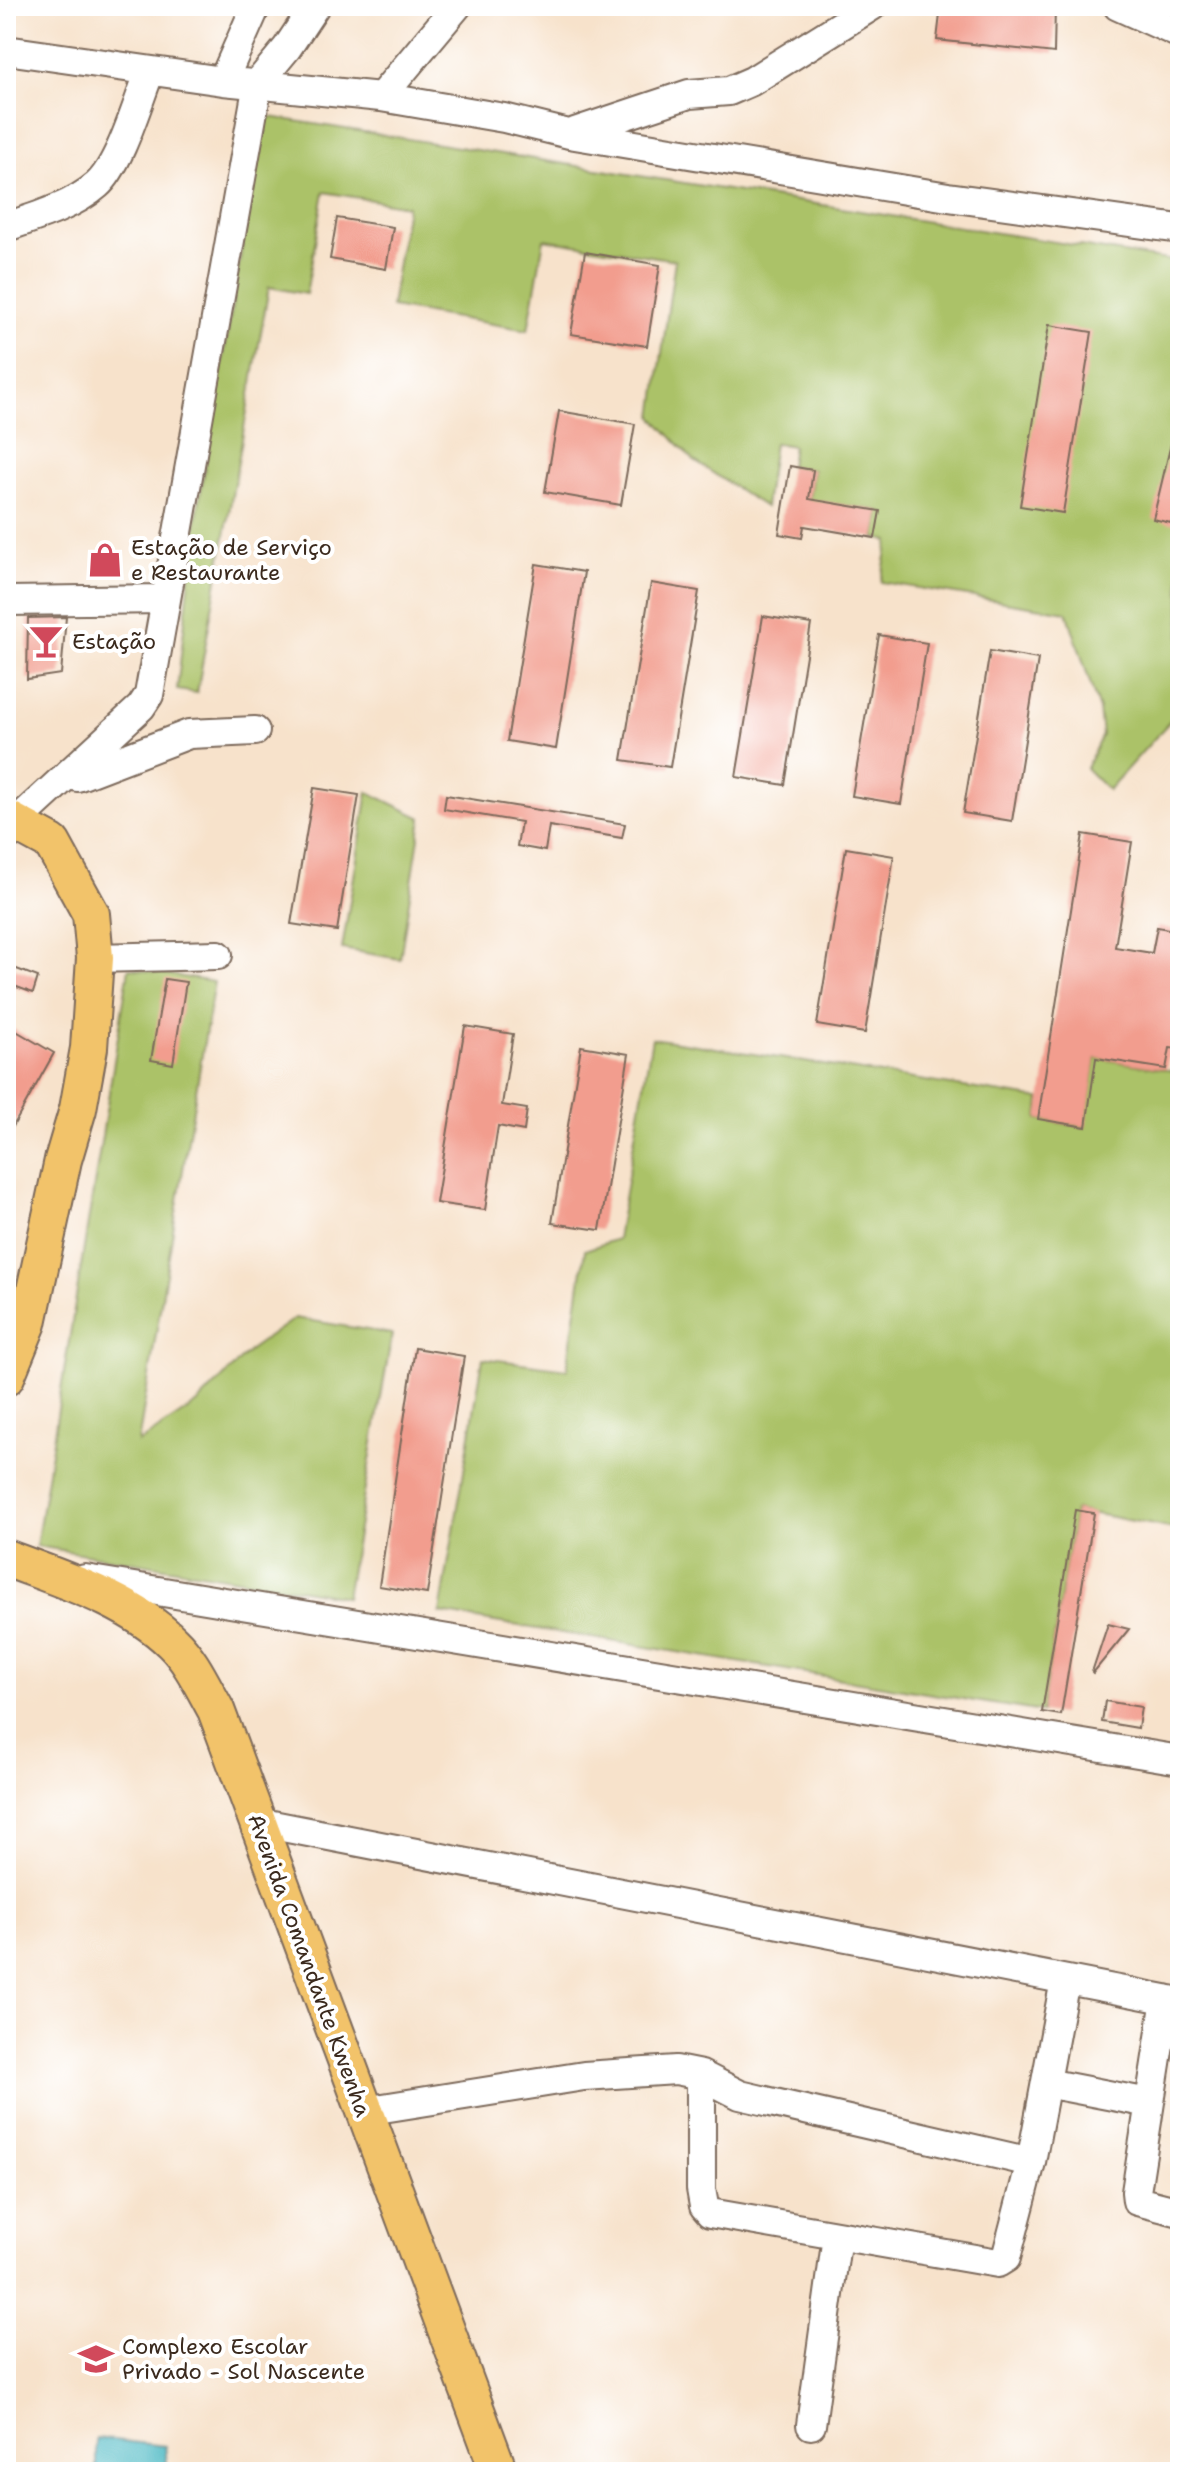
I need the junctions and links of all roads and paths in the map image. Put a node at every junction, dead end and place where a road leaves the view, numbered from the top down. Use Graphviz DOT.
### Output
graph roads {
  1 [pos="256,6"];
  2 [pos="315,6"];
  3 [pos="457,6"];
  4 [pos="872,6"];
  5 [pos="1118,6"];
  6 [pos="1180,34"];
  7 [pos="6,50"];
  8 [pos="150,71"];
  9 [pos="223,81"];
  10 [pos="258,83"];
  11 [pos="381,97"];
  12 [pos="569,134"];
  13 [pos="6,227"];
  14 [pos="1180,229"];
  15 [pos="166,599"];
  16 [pos="6,601"];
  17 [pos="255,731"];
  18 [pos="49,790"];
  19 [pos="11,820"];
  20 [pos="218,955"];
  21 [pos="95,958"];
  22 [pos="6,1377"];
  23 [pos="6,1558"];
  24 [pos="44,1573"];
  25 [pos="1180,1760"];
  26 [pos="257,1822"];
  27 [pos="1065,1980"];
  28 [pos="1173,2000"];
  29 [pos="701,2075"];
  30 [pos="1046,2083"];
  31 [pos="1149,2103"];
  32 [pos="364,2111"];
  33 [pos="1031,2162"];
  34 [pos="1180,2212"];
  35 [pos="837,2236"];
  36 [pos="811,2425"];
  37 [pos="499,2472"];
  1 -- 9 [label="street"];
  2 -- 10 [label="street"];
  3 -- 11 [label="street"];
  4 -- 12 [label="street"];
  5 -- 6 [label="street"];
  7 -- 8 [label="street"];
  8 -- 9 [label="street"];
  8 -- 13 [label="street"];
  9 -- 10 [label="street"];
  10 -- 11 [label="street"];
  10 -- 15 [label="street"];
  11 -- 12 [label="street"];
  12 -- 14 [label="street"];
  15 -- 16 [label="street"];
  15 -- 18 [label="street"];
  17 -- 18 [label="street"];
  18 -- 19 [label="street"];
  19 -- 21 [label="main road"];
  20 -- 21 [label="street"];
  21 -- 22 [label="main road"];
  23 -- 24 [label="main road, Avenida Comandante Kwenha"];
  24 -- 25 [label="street"];
  24 -- 26 [label="main road, Avenida Comandante Kwenha"];
  26 -- 27 [label="street"];
  26 -- 32 [label="main road, Avenida Comandante Kwenha"];
  27 -- 28 [label="street"];
  27 -- 30 [label="street"];
  28 -- 31 [label="street"];
  29 -- 32 [label="street"];
  29 -- 33 [label="street"];
  29 -- 35 [label="street"];
  30 -- 31 [label="street"];
  30 -- 33 [label="street"];
  31 -- 34 [label="street"];
  32 -- 37 [label="main road, Avenida Comandante Kwenha"];
  33 -- 35 [label="street"];
  35 -- 36 [label="street"];
}
